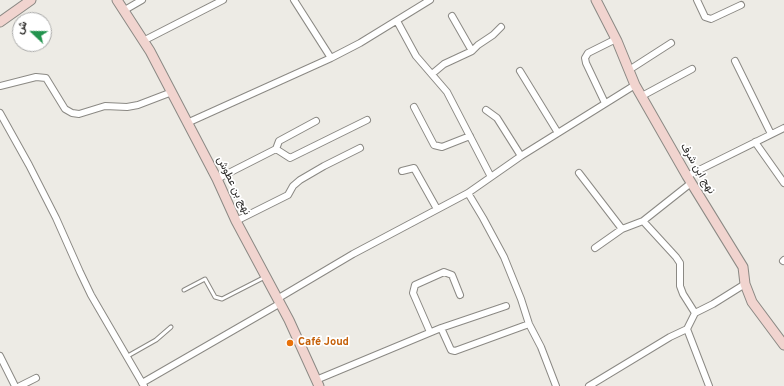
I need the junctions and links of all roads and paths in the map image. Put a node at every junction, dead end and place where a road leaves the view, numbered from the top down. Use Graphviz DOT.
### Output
graph roads {
  1 [pos="31,0"];
  2 [pos="117,0"];
  3 [pos="142,0"];
  4 [pos="223,0"];
  5 [pos="294,0"];
  6 [pos="430,0"];
  7 [pos="596,0"];
  8 [pos="697,0"];
  9 [pos="741,5"];
  10 [pos="123,11"];
  11 [pos="452,16"];
  12 [pos="397,21"];
  13 [pos="0,22"];
  14 [pos="501,26"];
  15 [pos="616,39"];
  16 [pos="143,41"];
  17 [pos="671,43"];
  18 [pos="472,51"];
  19 [pos="331,58"];
  20 [pos="735,62"];
  21 [pos="692,69"];
  22 [pos="629,70"];
  23 [pos="520,71"];
  24 [pos="432,74"];
  25 [pos="635,85"];
  26 [pos="0,86"];
  27 [pos="172,92"];
  28 [pos="642,96"];
  29 [pos="605,103"];
  30 [pos="414,107"];
  31 [pos="486,110"];
  32 [pos="0,113"];
  33 [pos="368,120"];
  34 [pos="316,121"];
  35 [pos="188,123"];
  36 [pos="784,128"];
  37 [pos="558,133"];
  38 [pos="771,134"];
  39 [pos="470,136"];
  40 [pos="755,142"];
  41 [pos="360,148"];
  42 [pos="276,149"];
  43 [pos="521,156"];
  44 [pos="402,172"];
  45 [pos="579,173"];
  46 [pos="490,177"];
  47 [pos="217,179"];
  48 [pos="689,180"];
  49 [pos="784,183"];
  50 [pos="468,193"];
  51 [pos="437,209"];
  52 [pos="236,221"];
  53 [pos="643,221"];
  54 [pos="622,229"];
  55 [pos="595,248"];
  56 [pos="265,277"];
  57 [pos="745,284"];
  58 [pos="184,290"];
  59 [pos="460,295"];
  60 [pos="278,301"];
  61 [pos="506,306"];
  62 [pos="695,313"];
  63 [pos="529,324"];
  64 [pos="171,327"];
  65 [pos="441,328"];
  66 [pos="687,329"];
  67 [pos="430,332"];
  68 [pos="784,345"];
  69 [pos="0,356"];
  70 [pos="126,357"];
  71 [pos="36,378"];
  72 [pos="318,383"];
  73 [pos="143,385"];
  74 [pos="15,386"];
  75 [pos="20,386"];
  76 [pos="556,386"];
  77 [pos="589,386"];
  78 [pos="710,386"];
  1 -- 13 [label="street"];
  2 -- 10 [label="street, نهج بن عطوش"];
  3 -- 10 [label="street"];
  4 -- 16 [label="street"];
  5 -- 19 [label="street"];
  6 -- 12 [label="street"];
  7 -- 15 [label="street, نهج ابن شرف"];
  8 -- 9 [label="street"];
  10 -- 16 [label="street, نهج بن عطوش"];
  11 -- 18 [label="street"];
  12 -- 19 [label="street"];
  12 -- 24 [label="street"];
  14 -- 18 [label="street"];
  15 -- 22 [label="street, نهج ابن شرف"];
  15 -- 29 [label="street"];
  16 -- 27 [label="street, نهج بن عطوش"];
  17 -- 22 [label="street"];
  18 -- 24 [label="street"];
  19 -- 35 [label="street"];
  20 -- 38 [label="street"];
  21 -- 28 [label="street"];
  22 -- 25 [label="street, نهج ابن شرف"];
  23 -- 37 [label="street"];
  24 -- 39 [label="street"];
  25 -- 28 [label="street, نهج ابن شرف"];
  25 -- 29 [label="street"];
  26 -- 27 [label="street"];
  27 -- 35 [label="street, نهج بن عطوش"];
  28 -- 48 [label="street, نهج ابن شرف"];
  29 -- 37 [label="street"];
  30 -- 39 [label="street"];
  31 -- 43 [label="street"];
  32 -- 70 [label="street"];
  33 -- 42 [label="street"];
  34 -- 42 [label="street"];
  35 -- 47 [label="street, نهج بن عطوش"];
  36 -- 38 [label="street"];
  37 -- 43 [label="street"];
  38 -- 40 [label="street"];
  39 -- 46 [label="street"];
  40 -- 48 [label="street"];
  40 -- 49 [label="street"];
  41 -- 52 [label="street"];
  42 -- 47 [label="street"];
  43 -- 46 [label="street"];
  44 -- 51 [label="street"];
  45 -- 54 [label="street"];
  46 -- 50 [label="street"];
  47 -- 52 [label="street, نهج بن عطوش"];
  48 -- 53 [label="street"];
  48 -- 57 [label="street, نهج ابن شرف"];
  50 -- 51 [label="street"];
  50 -- 63 [label="street"];
  51 -- 60 [label="street"];
  52 -- 56 [label="street, نهج بن عطوش"];
  53 -- 54 [label="street"];
  53 -- 62 [label="street"];
  54 -- 55 [label="street"];
  56 -- 58 [label="lane"];
  56 -- 60 [label="street, نهج بن عطوش"];
  57 -- 62 [label="street"];
  57 -- 68 [label="street, نهج ابن شرف"];
  59 -- 67 [label="street"];
  60 -- 72 [label="street, نهج بن عطوش"];
  60 -- 73 [label="street"];
  61 -- 65 [label="street"];
  62 -- 66 [label="street"];
  63 -- 65 [label="street"];
  63 -- 76 [label="street"];
  64 -- 70 [label="lane"];
  65 -- 67 [label="street"];
  66 -- 77 [label="street"];
  66 -- 78 [label="street"];
  67 -- 72 [label="street"];
  69 -- 74 [label="street"];
  70 -- 73 [label="street"];
  71 -- 75 [label="street"];
}
